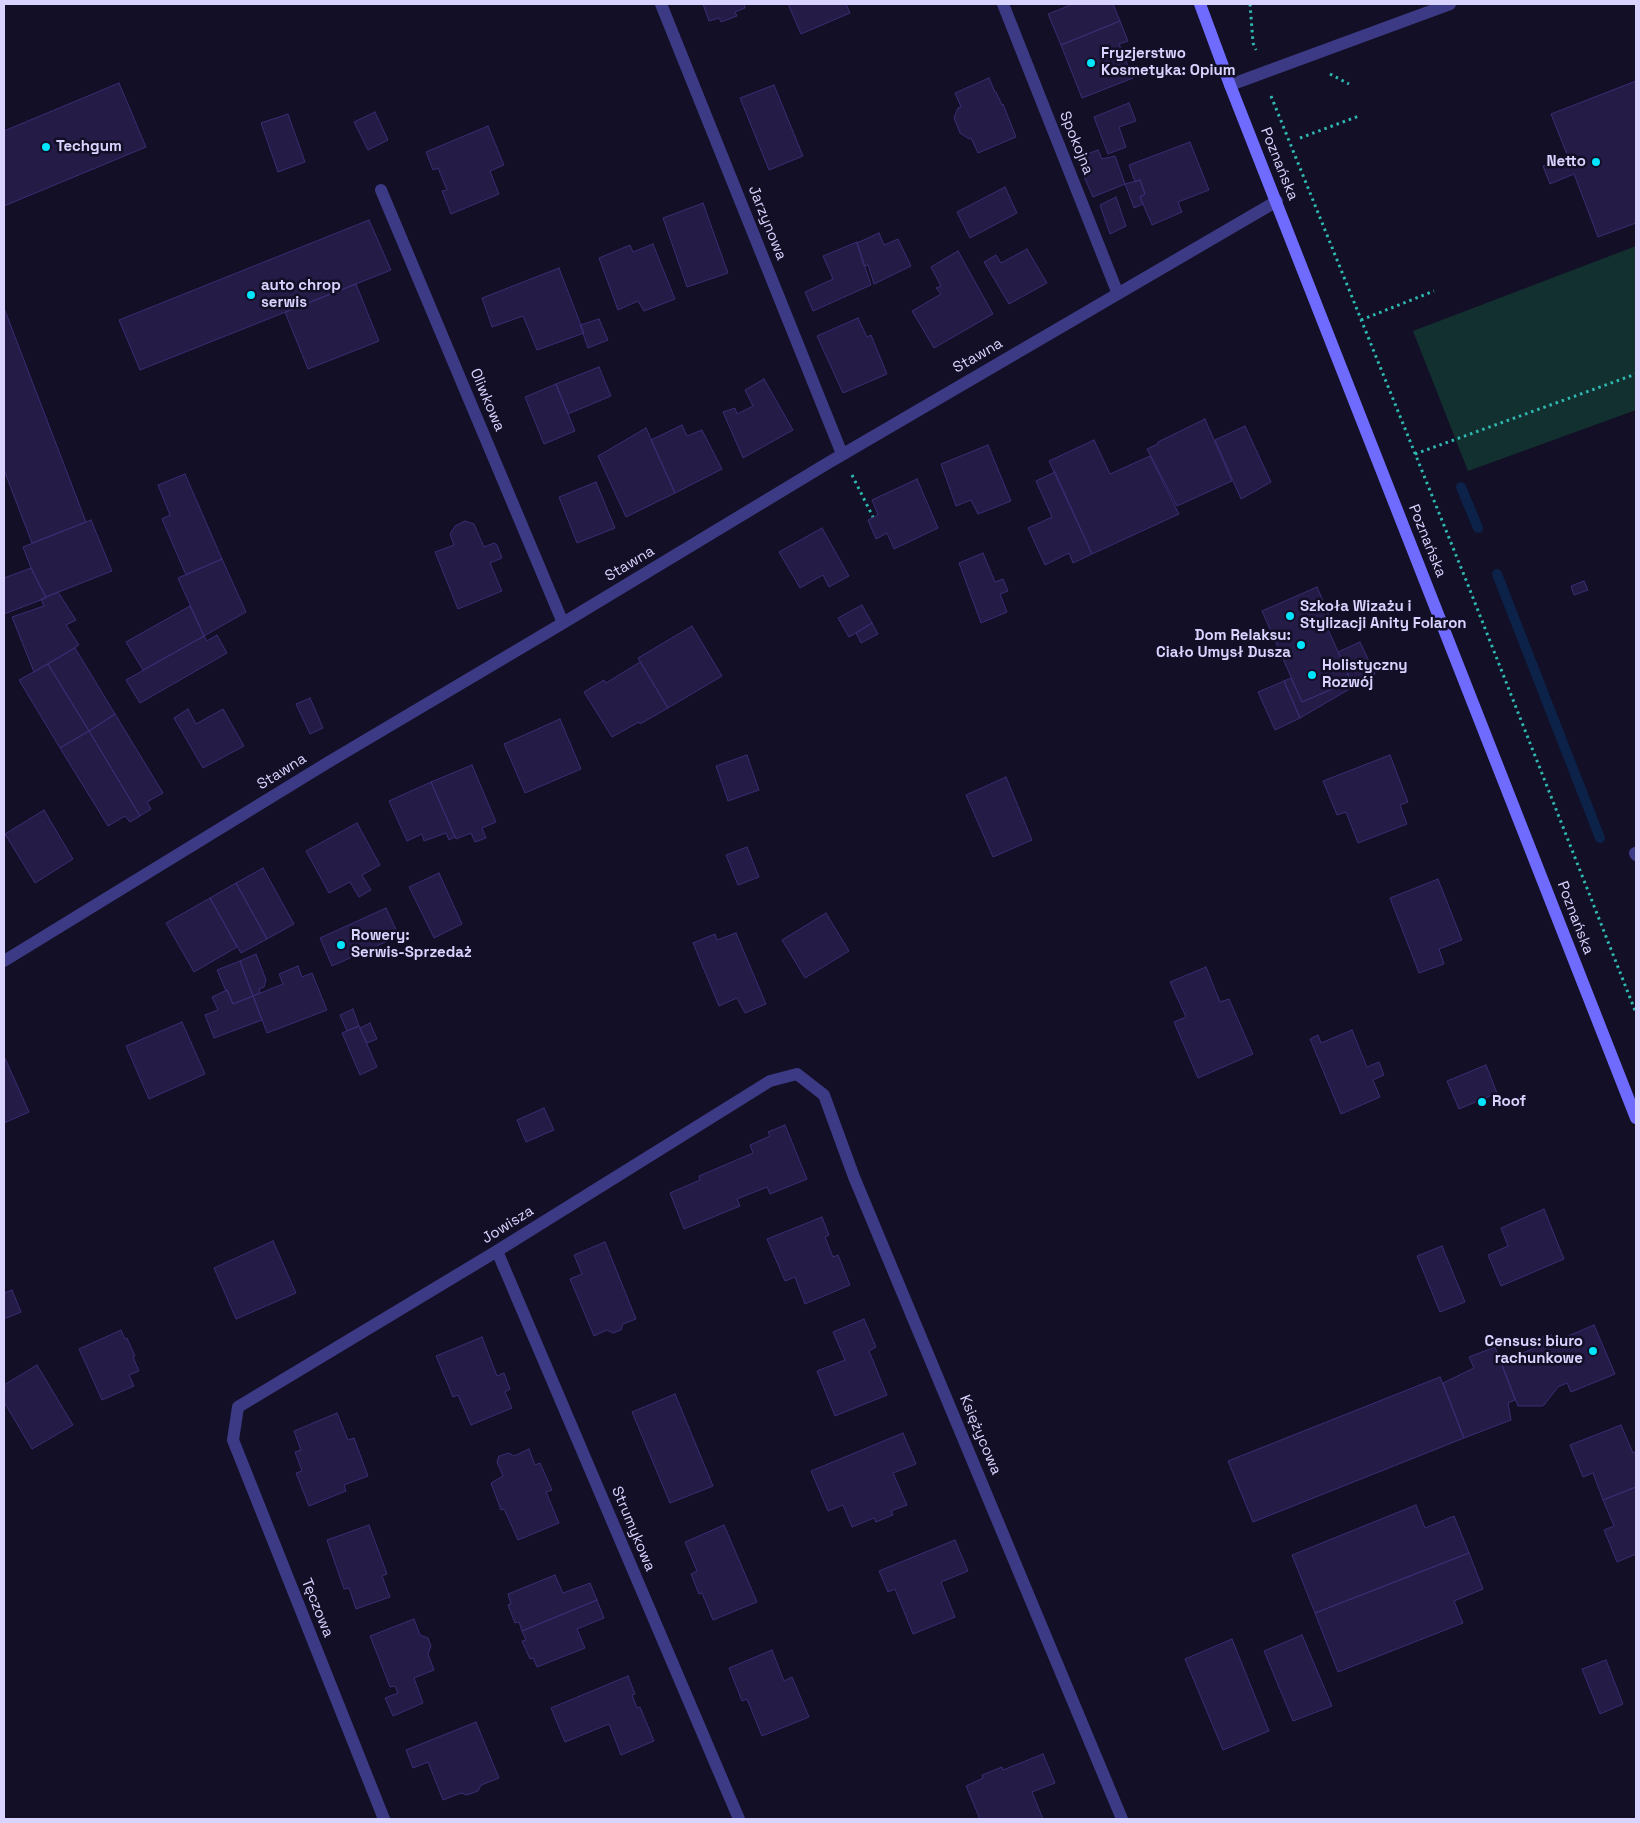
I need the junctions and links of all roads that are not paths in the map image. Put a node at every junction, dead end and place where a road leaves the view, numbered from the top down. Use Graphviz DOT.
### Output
graph roads {
  1 [pos="661,4"];
  2 [pos="1002,4"];
  3 [pos="1200,4"];
  4 [pos="1450,4"];
  5 [pos="1230,85"];
  6 [pos="381,190"];
  7 [pos="1277,202"];
  8 [pos="1118,294"];
  9 [pos="842,454"];
  10 [pos="563,623"];
  11 [pos="4,961"];
  12 [pos="797,1074"];
  13 [pos="1636,1118"];
  14 [pos="497,1251"];
  15 [pos="238,1408"];
  16 [pos="384,1819"];
  17 [pos="740,1819"];
  18 [pos="1122,1819"];
  1 -- 9 [label="street, Jarzynowa"];
  2 -- 8 [label="street, Spokojna"];
  3 -- 5 [label="street, Poznańska"];
  4 -- 5 [label="street"];
  5 -- 7 [label="street, Poznańska"];
  6 -- 10 [label="street, Oliwkowa"];
  7 -- 8 [label="street, Stawna"];
  7 -- 13 [label="street, Poznańska"];
  8 -- 9 [label="street, Stawna"];
  9 -- 10 [label="street, Stawna"];
  10 -- 11 [label="street, Stawna"];
  12 -- 14 [label="street, Jowisza"];
  12 -- 18 [label="street, Księżycowa"];
  14 -- 15 [label="street, Jowisza"];
  14 -- 17 [label="street, Strumykowa"];
  15 -- 16 [label="street, Tęczowa"];
}
